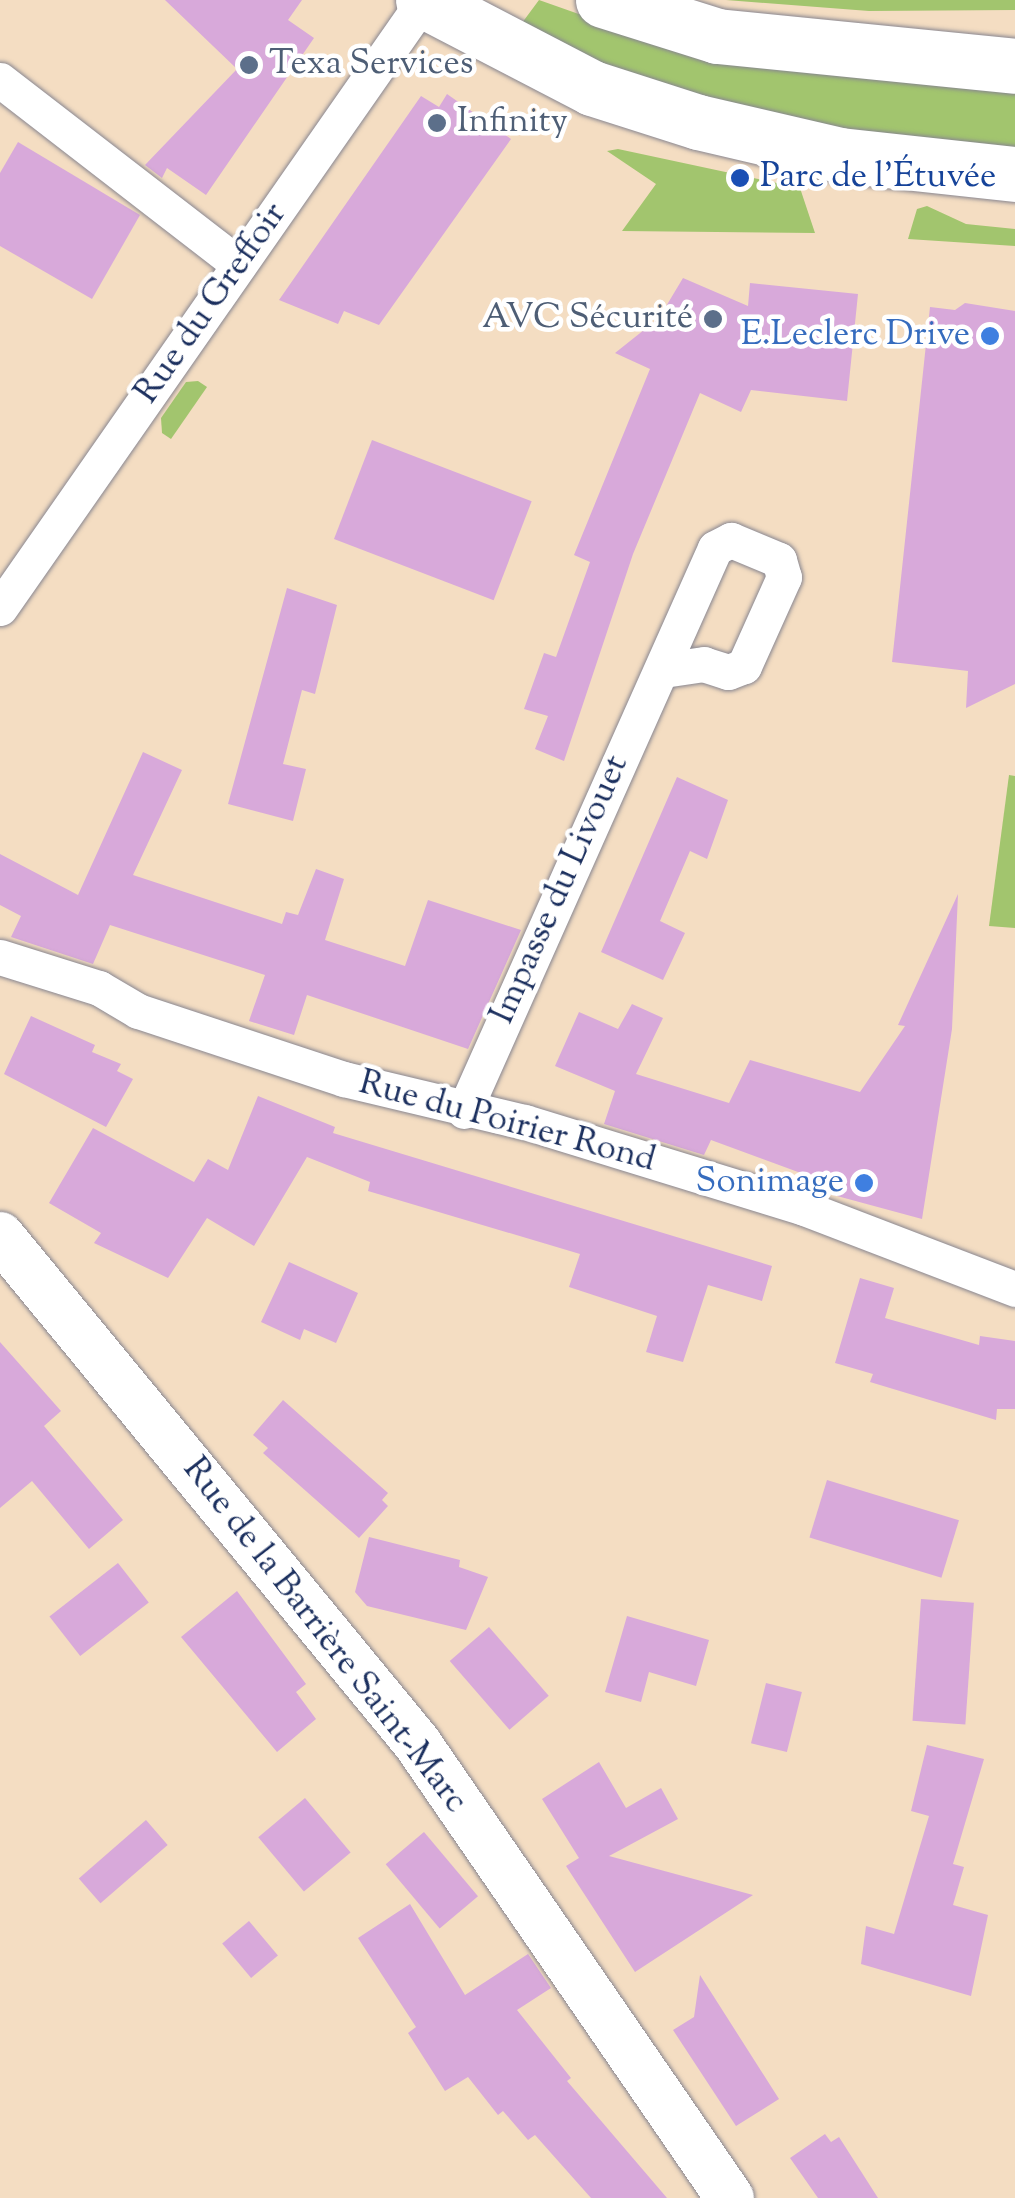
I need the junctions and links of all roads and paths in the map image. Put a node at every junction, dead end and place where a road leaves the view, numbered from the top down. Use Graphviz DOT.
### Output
graph roads {
  1 [pos="424,0"];
  2 [pos="603,0"];
  3 [pos="1015,66"];
  4 [pos="0,80"];
  5 [pos="1015,174"];
  6 [pos="240,265"];
  7 [pos="0,608"];
  8 [pos="663,670"];
  9 [pos="0,957"];
  10 [pos="464,1111"];
  11 [pos="0,1236"];
  12 [pos="1015,1288"];
  13 [pos="730,2198"];
  1 -- 5 [label="main road"];
  1 -- 6 [label="street, Rue du Greffoir"];
  2 -- 3 [label="main road"];
  4 -- 6 [label="street"];
  6 -- 7 [label="street, Rue du Greffoir"];
  8 -- 10 [label="street, Impasse du Livouet"];
  9 -- 10 [label="street, Rue du Poirier Rond"];
  10 -- 12 [label="street, Rue du Poirier Rond"];
  11 -- 13 [label="main road, Rue de la Barrière Saint-Marc"];
}
